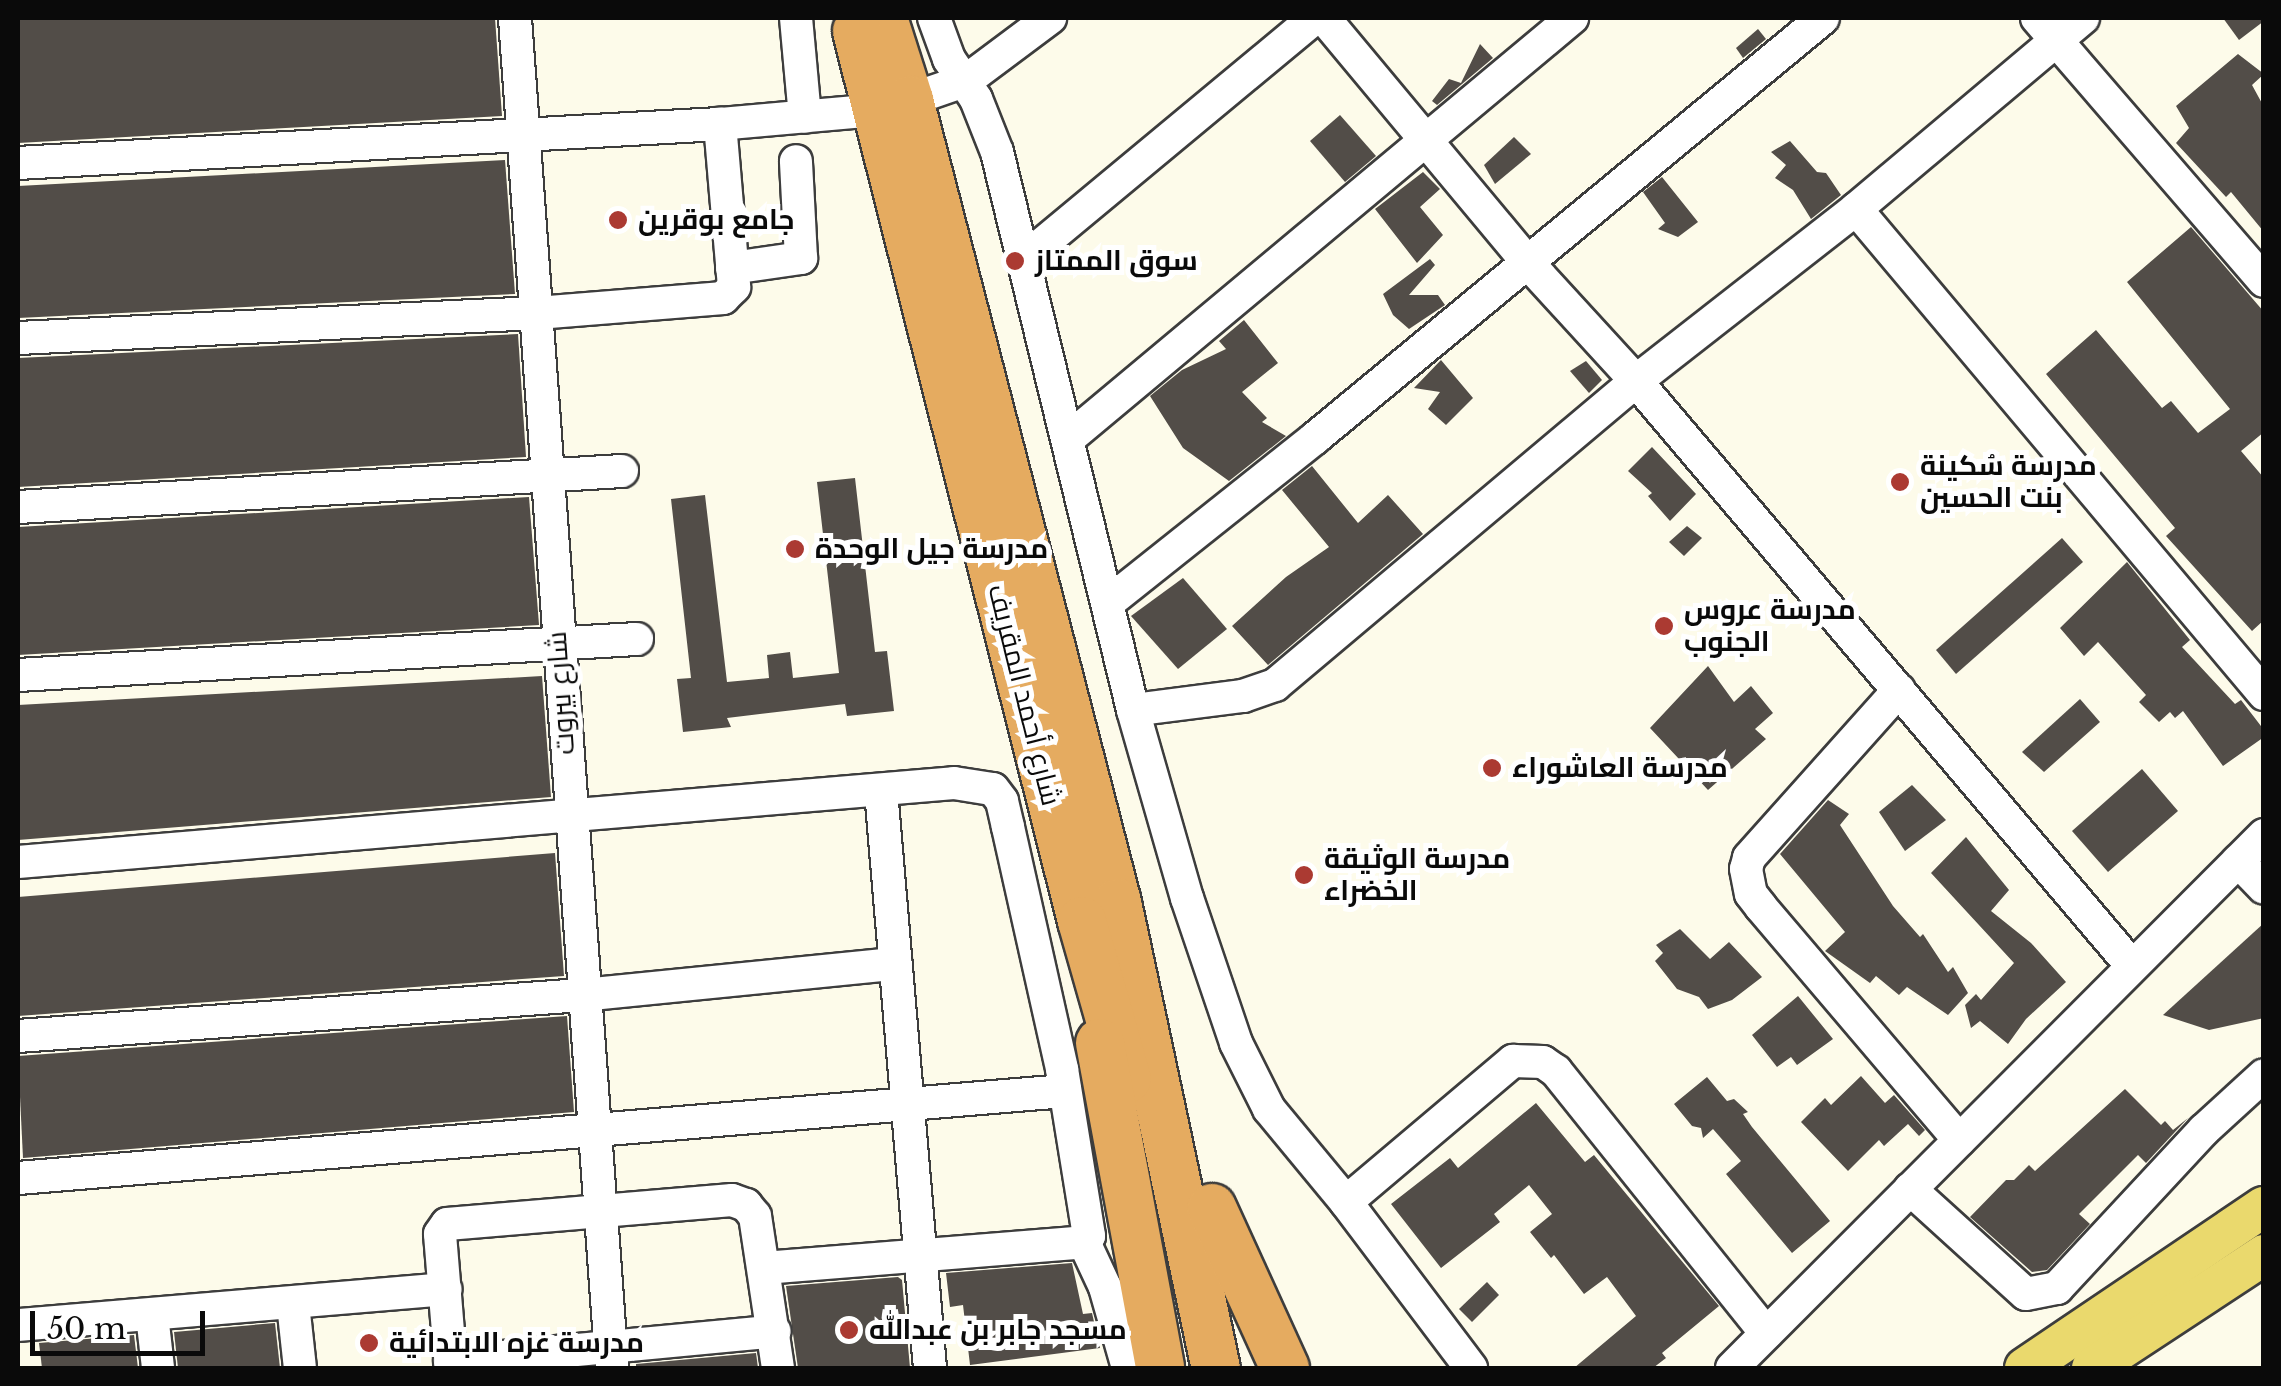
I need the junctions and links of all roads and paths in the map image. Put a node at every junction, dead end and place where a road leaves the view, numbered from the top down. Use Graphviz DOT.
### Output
graph roads {
  1 [pos="515,18"];
  2 [pos="796,18"];
  3 [pos="854,18"];
  4 [pos="883,18"];
  5 [pos="934,18"];
  6 [pos="1050,18"];
  7 [pos="1315,18"];
  8 [pos="1324,18"];
  9 [pos="1572,18"];
  10 [pos="1824,18"];
  11 [pos="2083,18"];
  12 [pos="2047,28"];
  13 [pos="967,80"];
  14 [pos="893,105"];
  15 [pos="806,117"];
  16 [pos="720,124"];
  17 [pos="522,136"];
  18 [pos="1423,138"];
  19 [pos="796,161"];
  20 [pos="18,163"];
  21 [pos="1856,210"];
  22 [pos="1023,260"];
  23 [pos="1526,262"];
  24 [pos="732,268"];
  25 [pos="2264,281"];
  26 [pos="537,314"];
  27 [pos="18,338"];
  28 [pos="1636,380"];
  29 [pos="1068,439"];
  30 [pos="622,471"];
  31 [pos="548,474"];
  32 [pos="18,507"];
  33 [pos="1109,602"];
  34 [pos="637,639"];
  35 [pos="557,643"];
  36 [pos="18,674"];
  37 [pos="1900,690"];
  38 [pos="2264,694"];
  39 [pos="1133,710"];
  40 [pos="881,791"];
  41 [pos="570,817"];
  42 [pos="2264,835"];
  43 [pos="2238,861"];
  44 [pos="18,862"];
  45 [pos="2264,888"];
  46 [pos="1099,912"];
  47 [pos="895,964"];
  48 [pos="2132,966"];
  49 [pos="582,995"];
  50 [pos="18,1036"];
  51 [pos="2264,1075"];
  52 [pos="1066,1091"];
  53 [pos="905,1106"];
  54 [pos="593,1128"];
  55 [pos="1154,1135"];
  56 [pos="1959,1140"];
  57 [pos="18,1178"];
  58 [pos="1910,1188"];
  59 [pos="1346,1202"];
  60 [pos="2264,1207"];
  61 [pos="1212,1208"];
  62 [pos="601,1213"];
  63 [pos="1084,1242"];
  64 [pos="920,1255"];
  65 [pos="2264,1255"];
  66 [pos="764,1268"];
  67 [pos="444,1289"];
  68 [pos="293,1304"];
  69 [pos="152,1315"];
  70 [pos="18,1325"];
  71 [pos="775,1332"];
  72 [pos="1766,1333"];
  73 [pos="612,1358"];
  74 [pos="450,1365"];
  75 [pos="158,1368"];
  76 [pos="300,1368"];
  77 [pos="778,1368"];
  78 [pos="930,1368"];
  79 [pos="1128,1368"];
  80 [pos="1160,1368"];
  81 [pos="1188,1368"];
  82 [pos="1216,1368"];
  83 [pos="1250,1368"];
  84 [pos="1286,1368"];
  85 [pos="1471,1368"];
  86 [pos="1732,1368"];
  87 [pos="2025,1368"];
  88 [pos="2092,1368"];
  1 -- 17 [label="street, شارع بيروت"];
  2 -- 15 [label="street"];
  3 -- 14 [label="highway, شارع أحمد المقريف"];
  4 -- 14 [label="highway, شارع أحمد المقريف"];
  5 -- 13 [label="street"];
  6 -- 13 [label="street"];
  7 -- 22 [label="street"];
  8 -- 18 [label="street"];
  9 -- 18 [label="street"];
  10 -- 23 [label="street"];
  11 -- 12 [label="street"];
  12 -- 21 [label="street"];
  12 -- 25 [label="street"];
  13 -- 14 [label="street"];
  13 -- 22 [label="street"];
  14 -- 15 [label="street"];
  14 -- 46 [label="highway, شارع أحمد المقريف"];
  15 -- 16 [label="street"];
  16 -- 17 [label="street"];
  16 -- 24 [label="street"];
  17 -- 20 [label="street"];
  17 -- 26 [label="street, شارع بيروت"];
  18 -- 23 [label="street"];
  18 -- 29 [label="street"];
  19 -- 24 [label="street"];
  21 -- 28 [label="street"];
  21 -- 38 [label="street"];
  22 -- 29 [label="street"];
  23 -- 28 [label="street"];
  23 -- 33 [label="street"];
  24 -- 26 [label="street"];
  26 -- 27 [label="street"];
  26 -- 31 [label="street, شارع بيروت"];
  28 -- 37 [label="street"];
  28 -- 39 [label="street"];
  29 -- 33 [label="street"];
  30 -- 31 [label="street"];
  31 -- 32 [label="street"];
  31 -- 35 [label="street, شارع بيروت"];
  33 -- 39 [label="street"];
  34 -- 35 [label="street"];
  35 -- 36 [label="street"];
  35 -- 41 [label="street, شارع بيروت"];
  37 -- 48 [label="street"];
  37 -- 56 [label="street"];
  39 -- 59 [label="street"];
  40 -- 41 [label="street"];
  40 -- 47 [label="street"];
  40 -- 52 [label="street"];
  41 -- 44 [label="street"];
  41 -- 49 [label="street, شارع بيروت"];
  42 -- 43 [label="street"];
  43 -- 45 [label="street"];
  43 -- 48 [label="street"];
  46 -- 55 [label="highway, شارع أحمد المقريف"];
  46 -- 61 [label="highway"];
  46 -- 80 [label="highway"];
  47 -- 49 [label="street"];
  47 -- 53 [label="street"];
  48 -- 56 [label="street"];
  49 -- 50 [label="street"];
  49 -- 54 [label="street, شارع بيروت"];
  51 -- 58 [label="street"];
  52 -- 53 [label="street"];
  52 -- 63 [label="street"];
  53 -- 54 [label="street"];
  53 -- 64 [label="street"];
  54 -- 57 [label="street"];
  54 -- 62 [label="street, شارع بيروت"];
  55 -- 81 [label="highway"];
  55 -- 82 [label="highway"];
  56 -- 58 [label="street"];
  58 -- 72 [label="street"];
  59 -- 72 [label="street"];
  59 -- 85 [label="street"];
  60 -- 87 [label="main road"];
  61 -- 83 [label="highway"];
  61 -- 84 [label="highway"];
  62 -- 66 [label="street"];
  62 -- 67 [label="street"];
  62 -- 73 [label="street, شارع بيروت"];
  63 -- 64 [label="street"];
  63 -- 79 [label="street"];
  64 -- 66 [label="street"];
  64 -- 78 [label="street"];
  65 -- 88 [label="main road"];
  66 -- 71 [label="street"];
  67 -- 68 [label="street"];
  67 -- 74 [label="street"];
  68 -- 69 [label="street"];
  68 -- 76 [label="street"];
  69 -- 70 [label="street"];
  69 -- 75 [label="street"];
  71 -- 73 [label="street"];
  71 -- 77 [label="street"];
  72 -- 86 [label="street"];
  73 -- 74 [label="street"];
}
